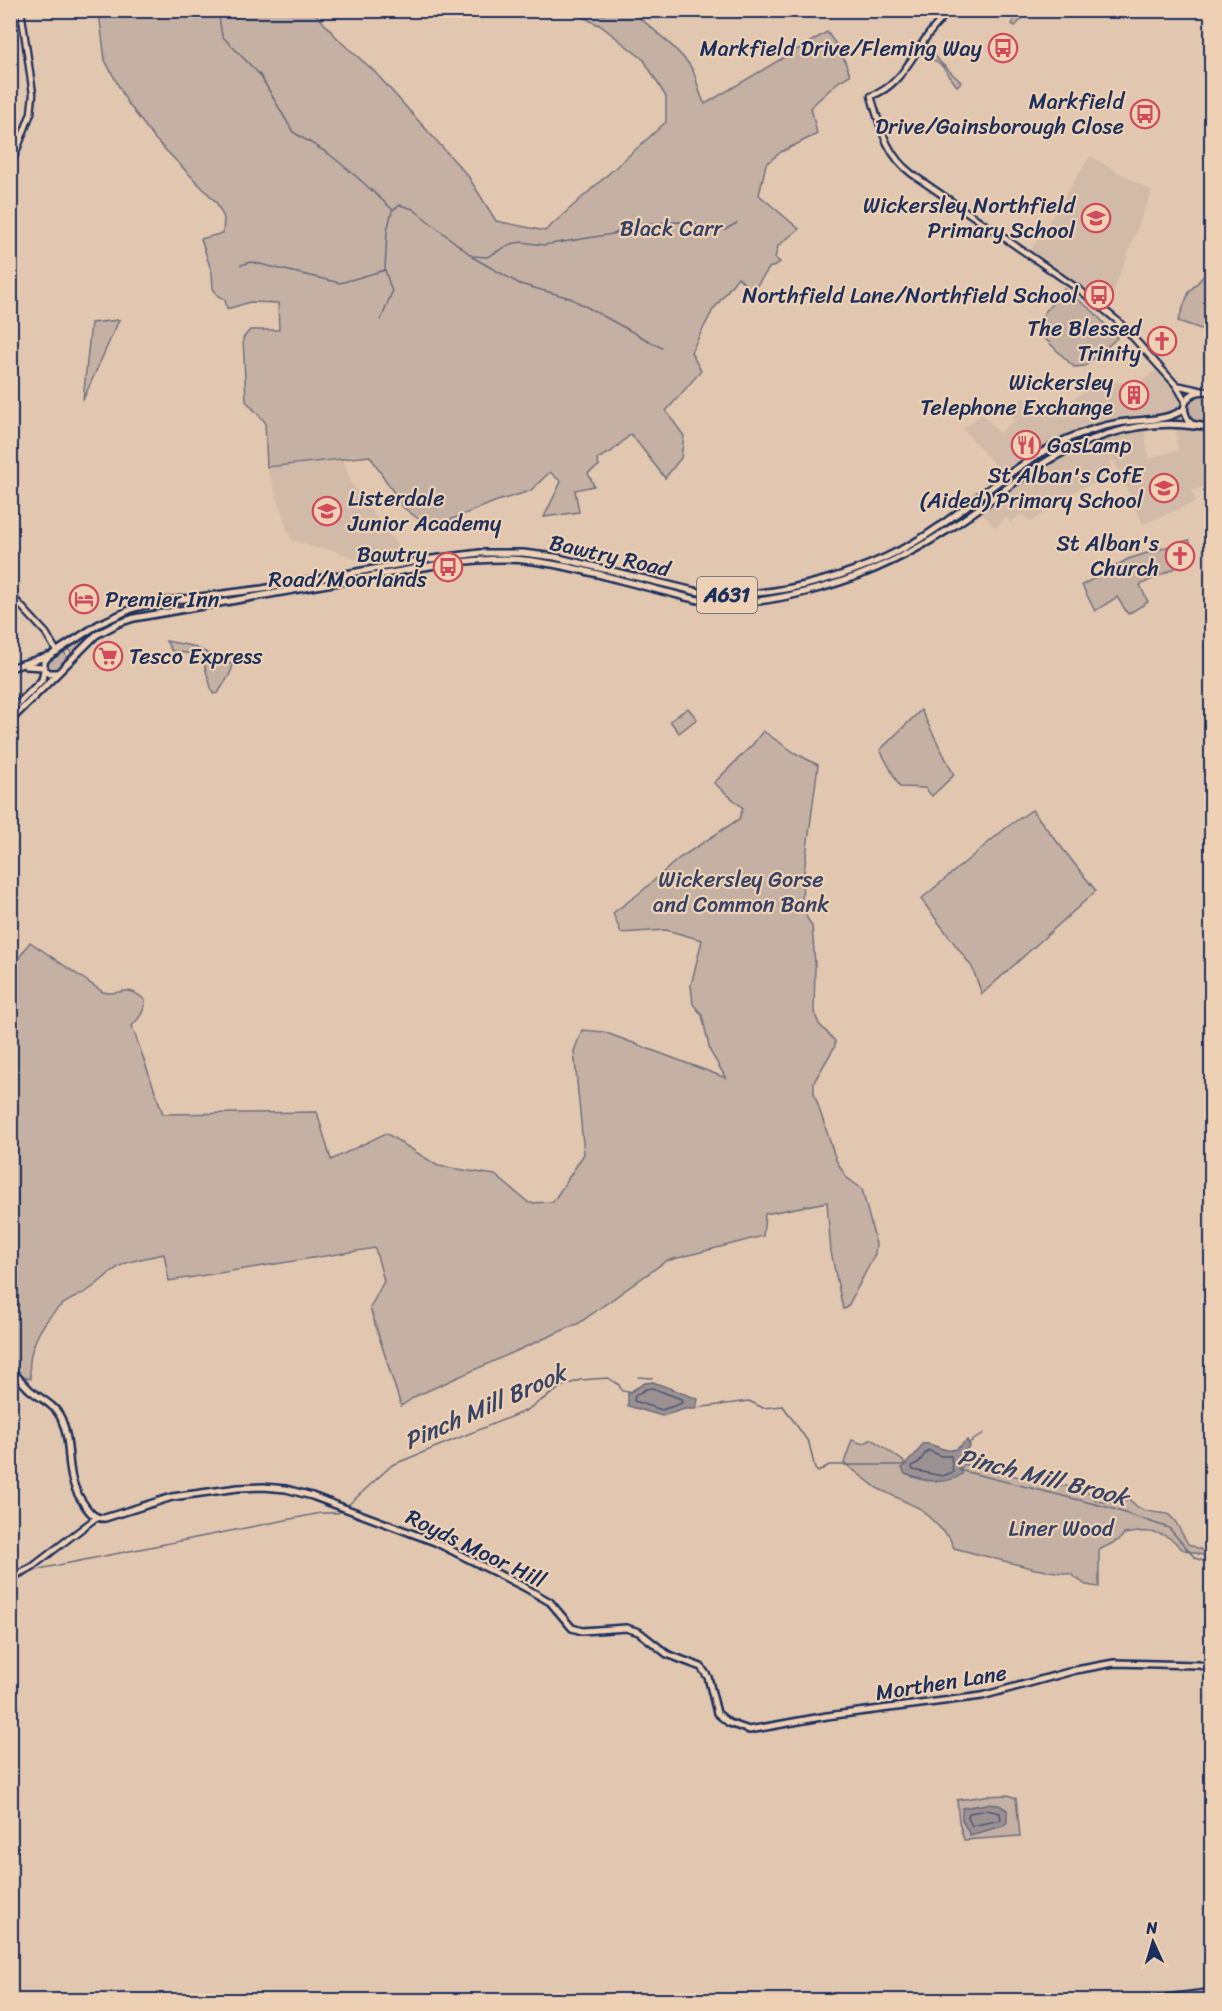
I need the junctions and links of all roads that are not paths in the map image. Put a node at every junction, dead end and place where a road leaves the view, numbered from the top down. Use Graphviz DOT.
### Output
graph roads {
  1 [pos="21,10"];
  2 [pos="949,10"];
  3 [pos="10,168"];
  4 [pos="10,239"];
  5 [pos="10,278"];
  6 [pos="1176,385"];
  7 [pos="1203,391"];
  8 [pos="1212,392"];
  9 [pos="1185,405"];
  10 [pos="1194,426"];
  11 [pos="1211,429"];
  12 [pos="880,558"];
  13 [pos="883,565"];
  14 [pos="652,581"];
  15 [pos="668,593"];
  16 [pos="10,594"];
  17 [pos="176,600"];
  18 [pos="179,610"];
  19 [pos="60,650"];
  20 [pos="50,656"];
  21 [pos="72,658"];
  22 [pos="18,666"];
  23 [pos="10,668"];
  24 [pos="44,668"];
  25 [pos="58,673"];
  26 [pos="10,712"];
  27 [pos="10,721"];
  28 [pos="10,1369"];
  29 [pos="97,1517"];
  30 [pos="10,1578"];
  31 [pos="1212,1668"];
  32 [pos="708,1677"];
  33 [pos="1212,1992"];
  34 [pos="1145,2001"];
  1 -- 3 [label="street"];
  2 -- 6 [label="street"];
  4 -- 5 [label="street"];
  6 -- 7 [label="street"];
  6 -- 9 [label="street"];
  7 -- 8 [label="main road"];
  7 -- 9 [label="main road, A631"];
  9 -- 10 [label="main road"];
  9 -- 12 [label="main road, Bawtry Road / A631"];
  10 -- 11 [label="main road, A631"];
  10 -- 13 [label="main road, Bawtry Road / A631"];
  12 -- 13 [label="main road"];
  12 -- 14 [label="main road, Bawtry Road / A631"];
  13 -- 15 [label="main road, Bawtry Road / A631"];
  14 -- 15 [label="main road, A631"];
  14 -- 17 [label="main road, Bawtry Road / A631"];
  15 -- 18 [label="main road, Bawtry Road / A631"];
  16 -- 19 [label="street"];
  17 -- 18 [label="main road"];
  17 -- 19 [label="main road, Bawtry Road / A631"];
  18 -- 21 [label="main road, Bawtry Road / A631"];
  19 -- 20 [label="main road, Bawtry Road / A631"];
  19 -- 21 [label="main road"];
  20 -- 22 [label="main road, Bawtry Road"];
  20 -- 24 [label="main road"];
  21 -- 25 [label="main road, Bawtry Road / A631"];
  22 -- 23 [label="main road"];
  22 -- 24 [label="main road"];
  24 -- 25 [label="main road"];
  24 -- 26 [label="main road"];
  25 -- 27 [label="main road, A631"];
  28 -- 29 [label="main road"];
  29 -- 30 [label="street"];
  29 -- 32 [label="main road, Royds Moor Hill"];
  31 -- 32 [label="main road, Morthen Lane"];
  33 -- 34 [label="street"];
}
